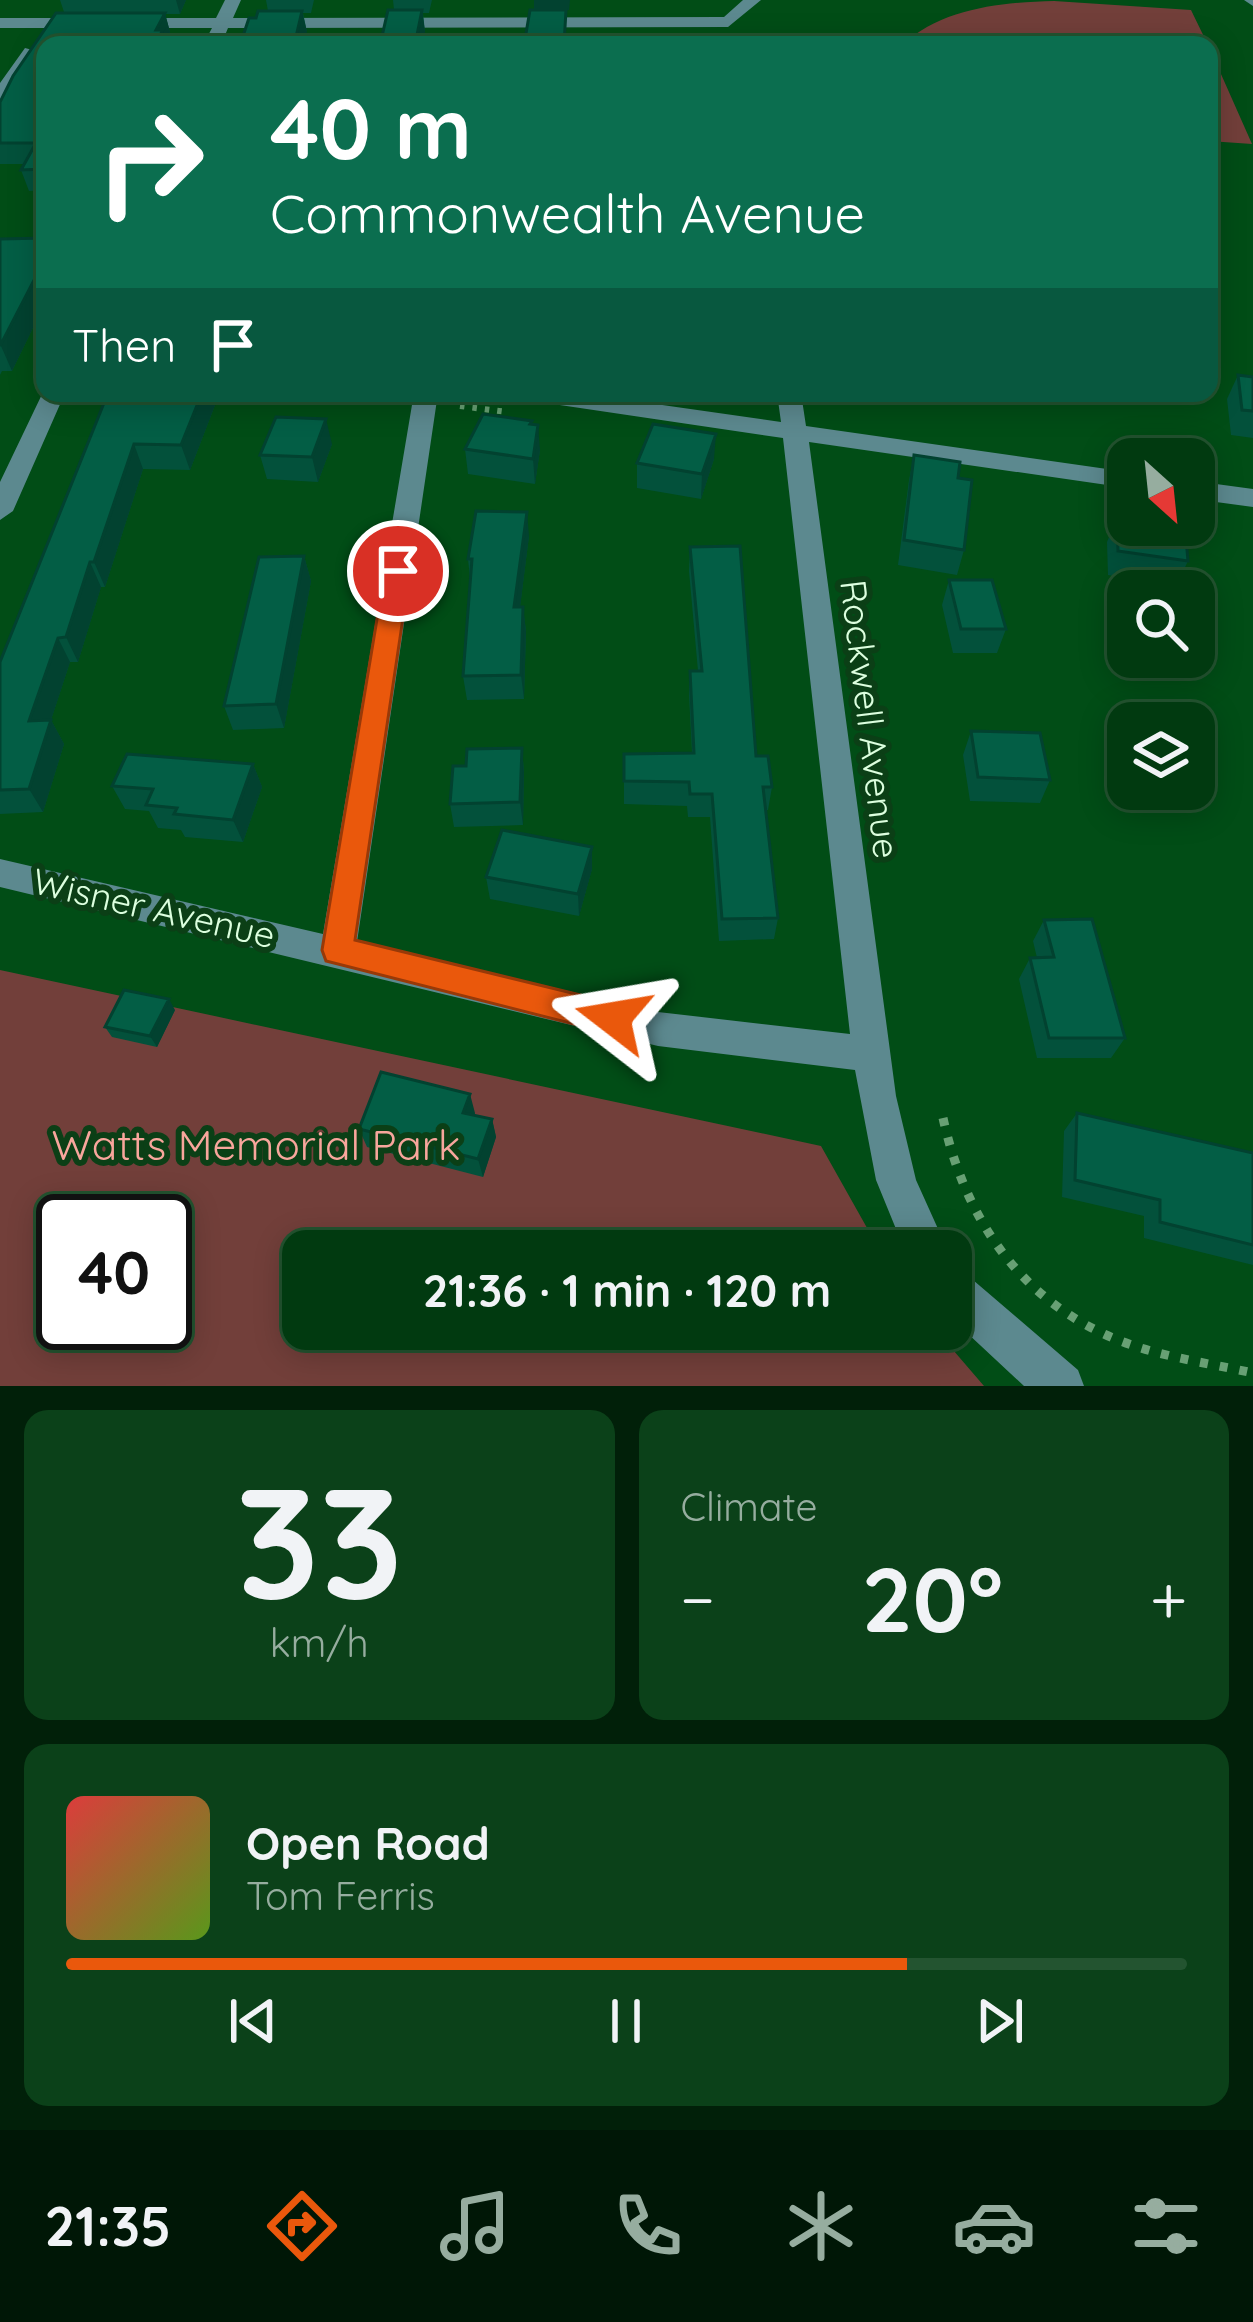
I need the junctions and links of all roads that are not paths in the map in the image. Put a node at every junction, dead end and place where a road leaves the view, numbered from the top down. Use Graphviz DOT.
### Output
graph roads {
  1 [pos="232,0"];
  2 [pos="478,0"];
  3 [pos="753,0"];
  4 [pos="52,22"];
  5 [pos="223,22"];
  6 [pos="476,22"];
  7 [pos="728,22"];
  8 [pos="0,23"];
  9 [pos="42,36"];
  10 [pos="216,36"];
  11 [pos="474,36"];
  12 [pos="732,36"];
  13 [pos="36,45"];
  14 [pos="0,96"];
  15 [pos="49,402"];
  16 [pos="412,402"];
  17 [pos="588,402"];
  18 [pos="790,402"];
  19 [pos="795,432"];
  20 [pos="1107,477"];
  21 [pos="1215,493"];
  22 [pos="1253,498"];
  23 [pos="0,511"];
  24 [pos="0,873"];
  25 [pos="338,950"];
  26 [pos="873,1054"];
  27 [pos="914,1230"];
  28 [pos="972,1308"];
  29 [pos="1062,1386"];
  1 -- 5 [label="street"];
  2 -- 6 [label="street"];
  3 -- 7 [label="street"];
  4 -- 5 [label="street"];
  4 -- 8 [label="street"];
  4 -- 9 [label="street"];
  5 -- 6 [label="street"];
  5 -- 10 [label="street"];
  6 -- 7 [label="street"];
  6 -- 11 [label="street"];
  7 -- 12 [label="street"];
  13 -- 14 [label="street"];
  15 -- 23 [label="street"];
  16 -- 25 [label="street"];
  17 -- 19 [label="street"];
  18 -- 19 [label="street, Rockwell Avenue"];
  19 -- 20 [label="street"];
  19 -- 26 [label="street, Rockwell Avenue"];
  21 -- 22 [label="street"];
  24 -- 25 [label="street, Wisner Avenue"];
  25 -- 26 [label="street, Wisner Avenue"];
  26 -- 27 [label="street, Rockwell Avenue"];
  28 -- 29 [label="street"];
}
